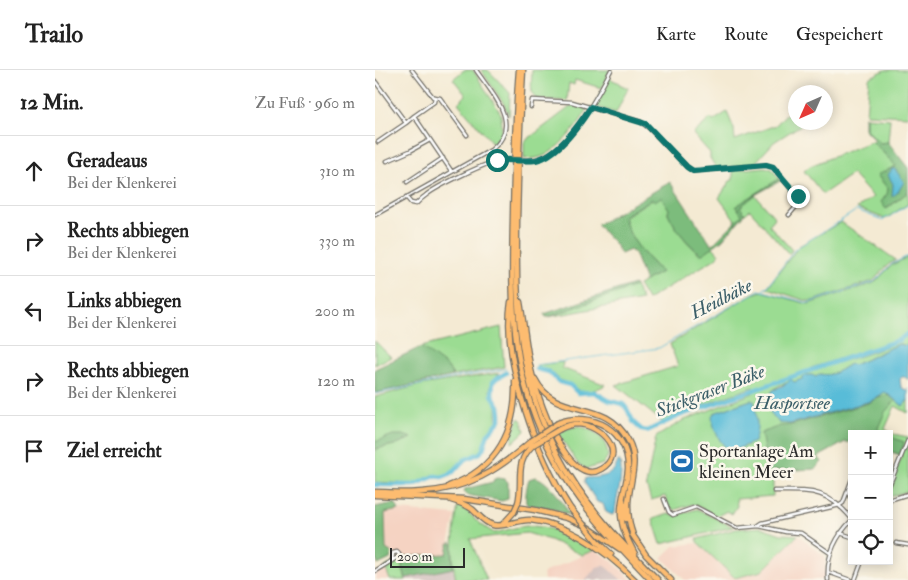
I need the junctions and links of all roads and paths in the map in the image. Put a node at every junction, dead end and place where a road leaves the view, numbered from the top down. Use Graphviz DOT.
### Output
graph roads {
  1 [pos="412,70"];
  2 [pos="476,70"];
  3 [pos="519,70"];
  4 [pos="523,70"];
  5 [pos="611,70"];
  6 [pos="375,81"];
  7 [pos="435,97"];
  8 [pos="531,107"];
  9 [pos="591,107"];
  10 [pos="519,108"];
  11 [pos="414,116"];
  12 [pos="406,123"];
  13 [pos="467,135"];
  14 [pos="430,140"];
  15 [pos="379,142"];
  16 [pos="443,158"];
  17 [pos="387,161"];
  18 [pos="452,172"];
  19 [pos="407,182"];
  20 [pos="406,197"];
  21 [pos="789,214"];
  22 [pos="375,215"];
  23 [pos="515,290"];
  24 [pos="514,370"];
  25 [pos="531,370"];
  26 [pos="908,440"];
  27 [pos="532,443"];
  28 [pos="893,476"];
  29 [pos="848,490"];
  30 [pos="434,491"];
  31 [pos="774,491"];
  32 [pos="375,493"];
  33 [pos="623,494"];
  34 [pos="908,494"];
  35 [pos="431,496"];
  36 [pos="665,499"];
  37 [pos="893,499"];
  38 [pos="840,506"];
  39 [pos="848,515"];
  40 [pos="851,520"];
  41 [pos="497,525"];
  42 [pos="759,526"];
  43 [pos="840,533"];
  44 [pos="633,535"];
  45 [pos="848,536"];
  46 [pos="896,543"];
  47 [pos="908,546"];
  48 [pos="625,552"];
  49 [pos="830,553"];
  50 [pos="638,560"];
  51 [pos="392,562"];
  52 [pos="861,565"];
  53 [pos="626,570"];
  54 [pos="375,571"];
  55 [pos="828,572"];
  56 [pos="635,580"];
  57 [pos="651,580"];
  58 [pos="658,580"];
  59 [pos="671,580"];
  60 [pos="828,580"];
  61 [pos="850,580"];
  62 [pos="855,580"];
  1 -- 7 [label="street"];
  2 -- 18 [label="street"];
  3 -- 10 [label="highway"];
  4 -- 10 [label="highway"];
  5 -- 9 [label="street"];
  6 -- 12 [label="street"];
  7 -- 11 [label="street"];
  7 -- 13 [label="street"];
  8 -- 9 [label="street"];
  9 -- 20 [label="street, bridge"];
  9 -- 21 [label="street"];
  10 -- 23 [label="highway"];
  11 -- 12 [label="street"];
  11 -- 14 [label="street"];
  12 -- 15 [label="street"];
  14 -- 16 [label="street"];
  14 -- 17 [label="street"];
  16 -- 18 [label="street"];
  16 -- 19 [label="street"];
  18 -- 20 [label="street"];
  20 -- 22 [label="street"];
  23 -- 24 [label="highway"];
  23 -- 25 [label="highway"];
  23 -- 48 [label="highway"];
  23 -- 50 [label="highway"];
  24 -- 30 [label="highway"];
  24 -- 53 [label="highway, bridge"];
  25 -- 27 [label="highway, bridge"];
  25 -- 44 [label="highway"];
  26 -- 28 [label="street"];
  27 -- 30 [label="highway"];
  27 -- 33 [label="highway, bridge"];
  27 -- 41 [label="highway, bridge"];
  29 -- 38 [label="street"];
  30 -- 32 [label="highway"];
  31 -- 38 [label="street"];
  32 -- 35 [label="highway"];
  33 -- 44 [label="highway"];
  33 -- 50 [label="highway"];
  34 -- 37 [label="street"];
  35 -- 41 [label="highway"];
  35 -- 48 [label="highway"];
  36 -- 42 [label="street"];
  38 -- 39 [label="street"];
  38 -- 42 [label="street"];
  40 -- 43 [label="street"];
  41 -- 53 [label="highway"];
  42 -- 49 [label="street"];
  43 -- 45 [label="street"];
  43 -- 49 [label="street"];
  44 -- 59 [label="highway"];
  46 -- 47 [label="street"];
  48 -- 57 [label="highway"];
  49 -- 55 [label="street"];
  50 -- 58 [label="highway"];
  51 -- 54 [label="street"];
  52 -- 62 [label="street"];
  53 -- 56 [label="highway"];
  55 -- 60 [label="street"];
  55 -- 61 [label="street"];
}
